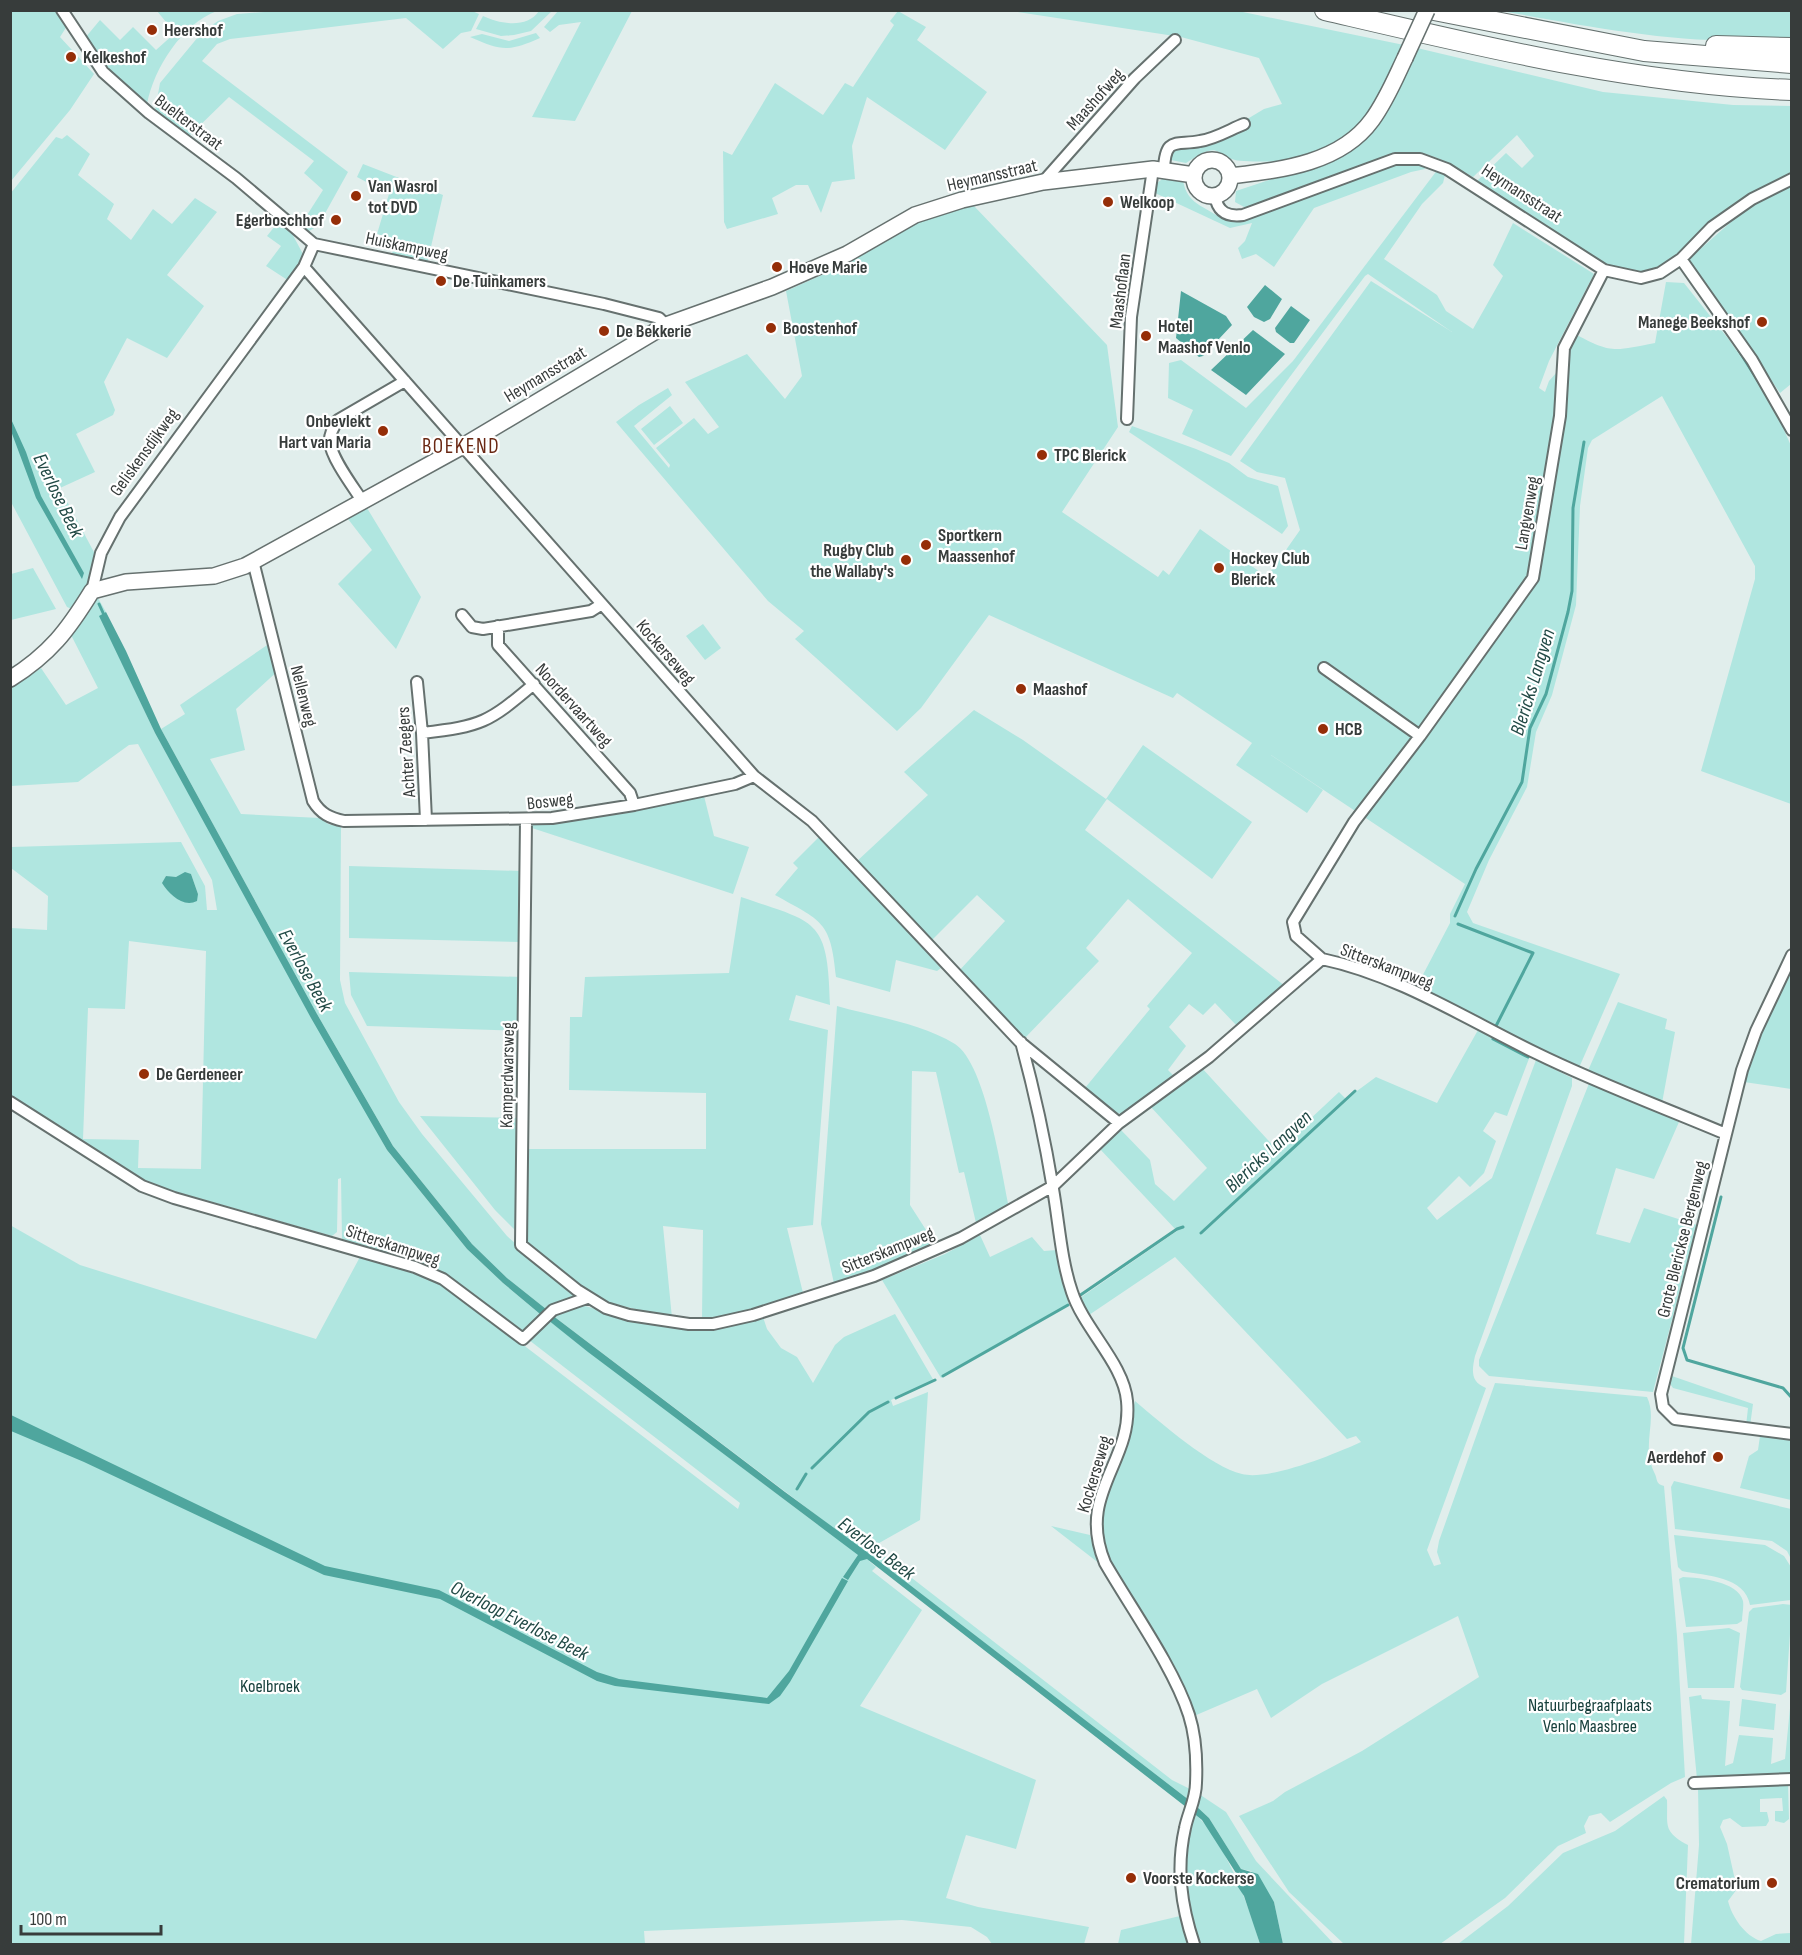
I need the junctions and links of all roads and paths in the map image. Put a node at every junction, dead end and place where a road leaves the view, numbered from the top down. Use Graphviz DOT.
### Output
graph roads {
  1 [pos="62,10"];
  2 [pos="1324,10"];
  3 [pos="1427,10"];
  4 [pos="1434,10"];
  5 [pos="1175,40"];
  6 [pos="1591,43"];
  7 [pos="1791,48"];
  8 [pos="1791,63"];
  9 [pos="1791,90"];
  10 [pos="1244,124"];
  11 [pos="1159,169"];
  12 [pos="1194,175"];
  13 [pos="1230,176"];
  14 [pos="1791,179"];
  15 [pos="1043,182"];
  16 [pos="1215,196"];
  17 [pos="314,244"];
  18 [pos="1681,259"];
  19 [pos="304,267"];
  20 [pos="1604,270"];
  21 [pos="666,325"];
  22 [pos="405,381"];
  23 [pos="1127,419"];
  24 [pos="1791,430"];
  25 [pos="463,446"];
  26 [pos="363,502"];
  27 [pos="254,561"];
  28 [pos="92,591"];
  29 [pos="602,604"];
  30 [pos="462,615"];
  31 [pos="498,626"];
  32 [pos="1324,668"];
  33 [pos="10,679"];
  34 [pos="417,682"];
  35 [pos="534,684"];
  36 [pos="422,733"];
  37 [pos="1420,736"];
  38 [pos="754,776"];
  39 [pos="634,805"];
  40 [pos="344,820"];
  41 [pos="426,820"];
  42 [pos="526,820"];
  43 [pos="1791,955"];
  44 [pos="1322,959"];
  45 [pos="1020,1042"];
  46 [pos="10,1102"];
  47 [pos="1119,1123"];
  48 [pos="1726,1134"];
  49 [pos="1053,1186"];
  50 [pos="587,1298"];
  51 [pos="1791,1434"];
  52 [pos="1791,1779"];
  53 [pos="1694,1783"];
  54 [pos="1194,1944"];
  1 -- 17 [label="street, Buelterstraat"];
  2 -- 9 [label="highway"];
  3 -- 13 [label="street, bridge"];
  4 -- 6 [label="highway"];
  5 -- 15 [label="street, Maashofweg"];
  6 -- 7 [label="highway"];
  6 -- 8 [label="highway"];
  10 -- 11 [label="street"];
  11 -- 12 [label="street, Heymansstraat"];
  11 -- 15 [label="street, Heymansstraat"];
  11 -- 23 [label="street, Maashoflaan"];
  12 -- 13 [label="street"];
  12 -- 16 [label="street"];
  13 -- 16 [label="street"];
  14 -- 18 [label="street, Heymansstraat"];
  15 -- 21 [label="street, Heymansstraat"];
  16 -- 20 [label="street, Heymansstraat"];
  17 -- 19 [label="street, Geliskensdijkweg"];
  17 -- 21 [label="street, Huiskampweg"];
  18 -- 20 [label="street, Heymansstraat"];
  18 -- 24 [label="street"];
  19 -- 22 [label="street, Kockerseweg"];
  19 -- 28 [label="street, Geliskensdijkweg"];
  20 -- 37 [label="street, Langvenweg"];
  21 -- 25 [label="street, Heymansstraat"];
  22 -- 25 [label="street, Kockerseweg"];
  22 -- 26 [label="street"];
  25 -- 26 [label="street, Heymansstraat"];
  25 -- 29 [label="street, Kockerseweg"];
  26 -- 27 [label="street, Heymansstraat"];
  27 -- 28 [label="street, Heymansstraat"];
  27 -- 40 [label="street, Nellenweg"];
  28 -- 33 [label="street, Geliskensdijkweg"];
  29 -- 31 [label="street"];
  29 -- 38 [label="street, Kockerseweg"];
  30 -- 31 [label="street"];
  31 -- 35 [label="street, Noordervaartweg"];
  32 -- 37 [label="street"];
  34 -- 36 [label="street, Achter Zeegers"];
  35 -- 36 [label="street"];
  35 -- 39 [label="street, Noordervaartweg"];
  36 -- 41 [label="street, Achter Zeegers"];
  37 -- 44 [label="street, Langvenweg"];
  38 -- 39 [label="street, Bosweg"];
  38 -- 45 [label="street, Kockerseweg"];
  39 -- 42 [label="street, Bosweg"];
  40 -- 41 [label="street, Bosweg"];
  41 -- 42 [label="street, Bosweg"];
  42 -- 50 [label="street, Kamperdwarsweg"];
  43 -- 48 [label="street, Grote Blerickse Bergenweg"];
  44 -- 47 [label="street, Sitterskampweg"];
  44 -- 48 [label="street, Sitterskampweg"];
  45 -- 47 [label="street, Kockerseweg"];
  45 -- 49 [label="street, Kockerseweg"];
  46 -- 50 [label="street, Sitterskampweg"];
  47 -- 49 [label="street, Sitterskampweg"];
  48 -- 51 [label="street, Grote Blerickse Bergenweg"];
  49 -- 50 [label="street, Sitterskampweg"];
  49 -- 54 [label="street, Kockerseweg"];
  52 -- 53 [label="street"];
}
